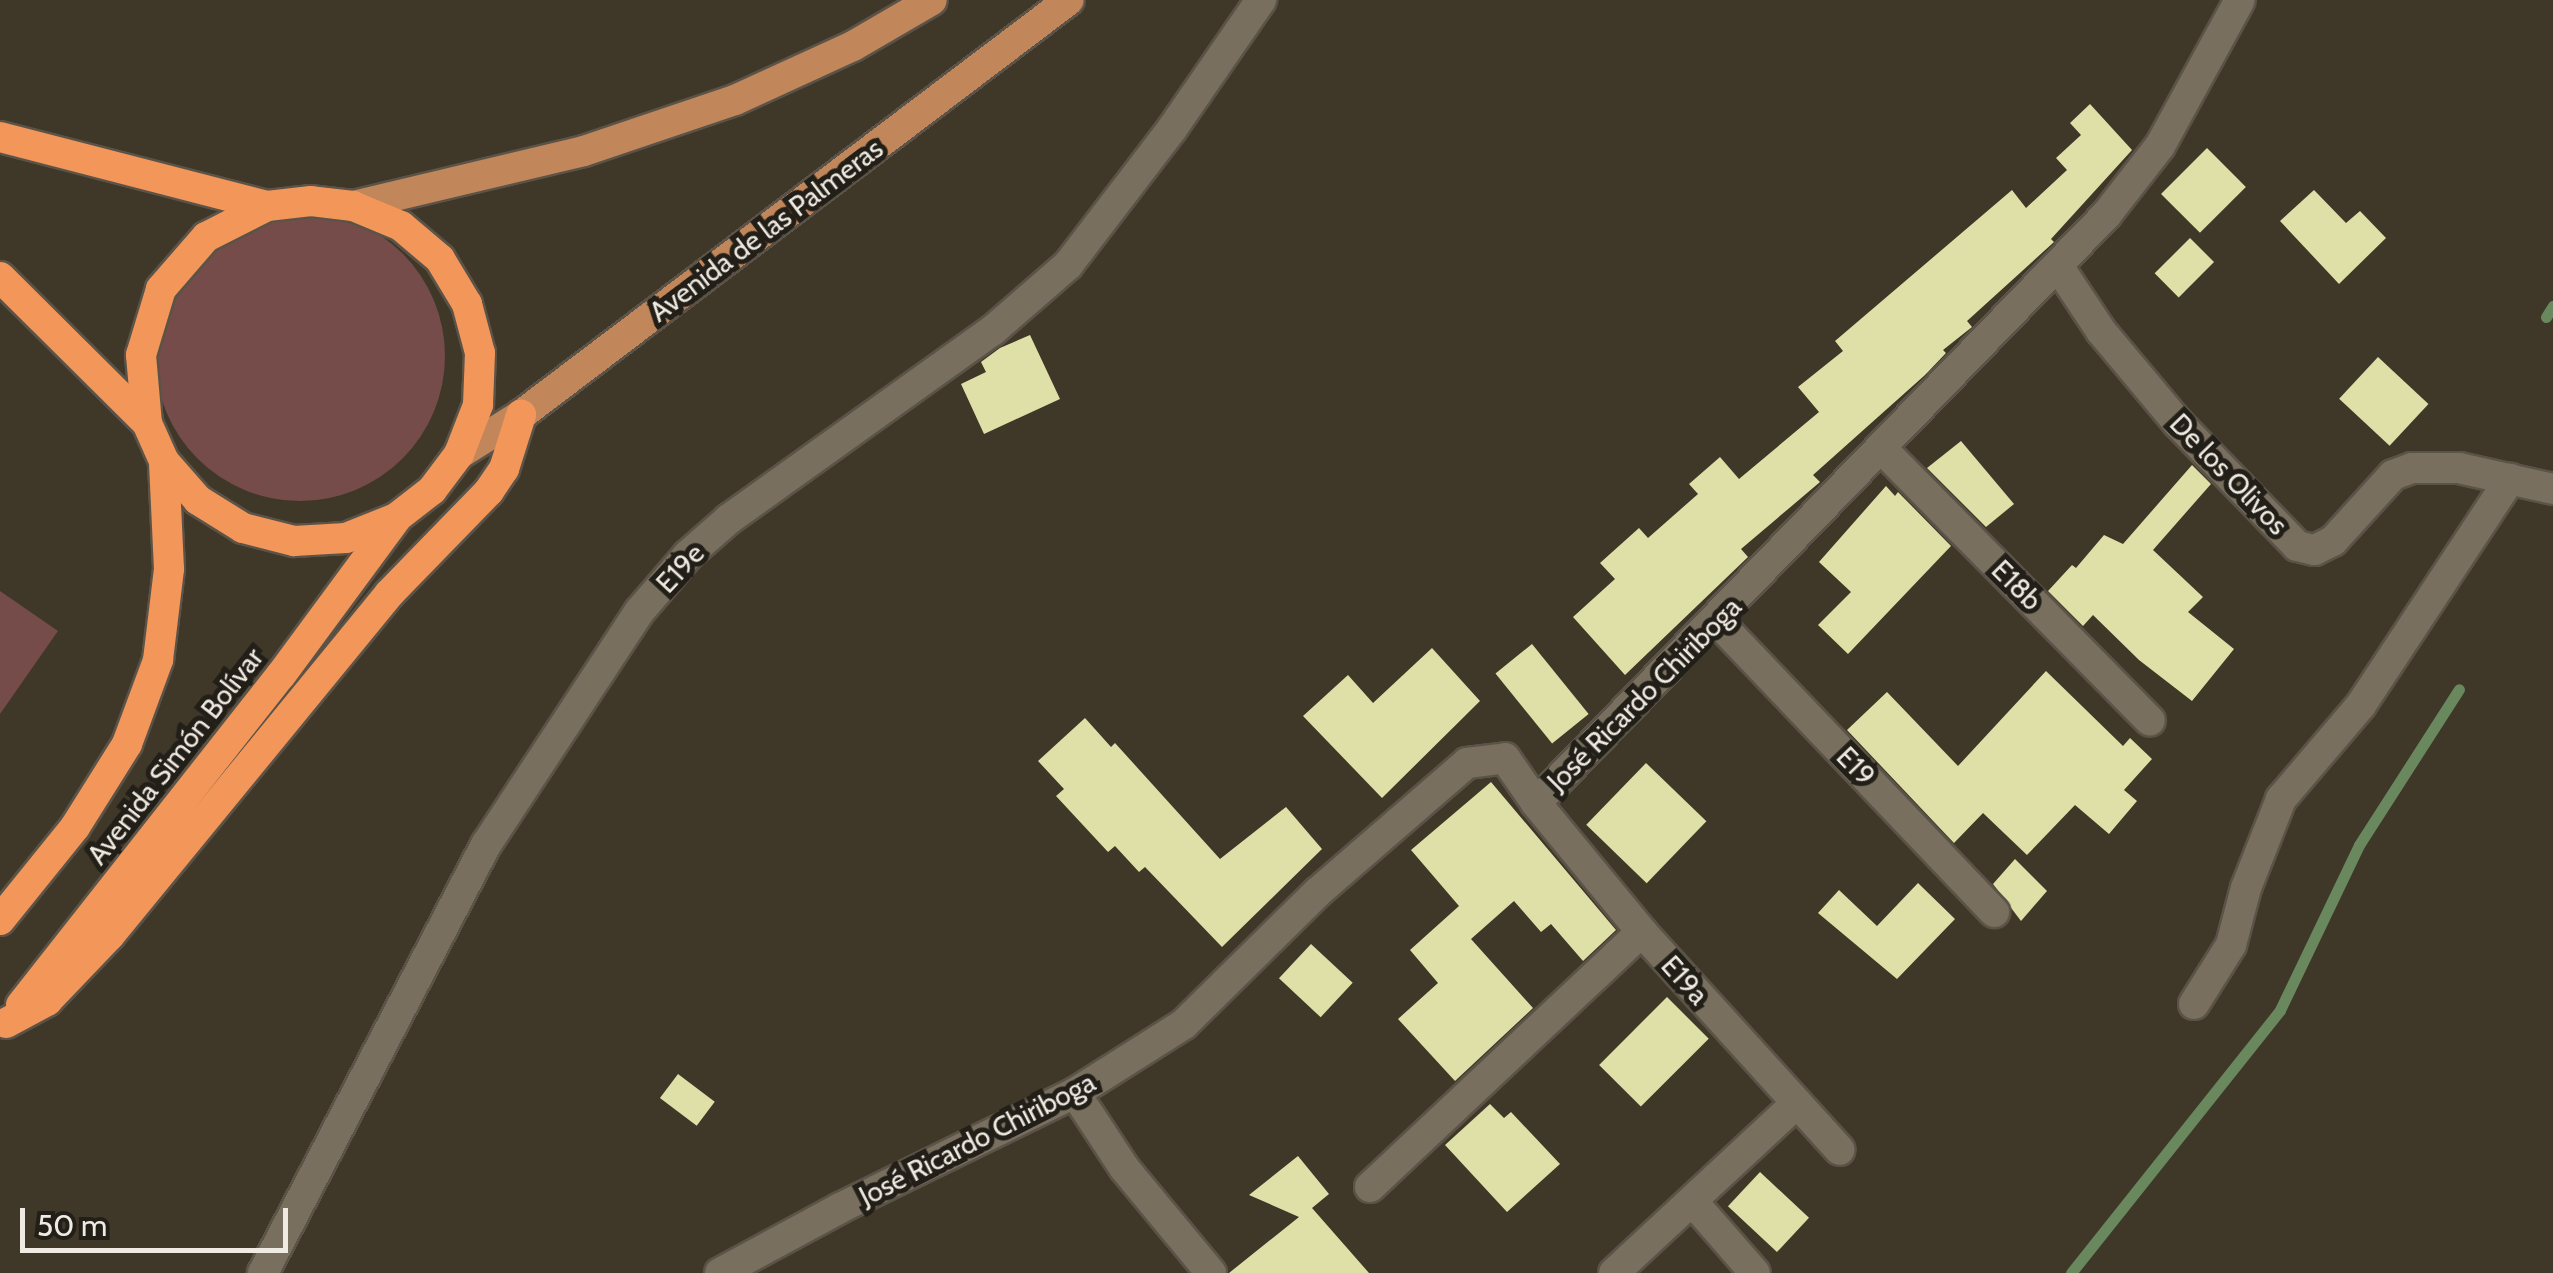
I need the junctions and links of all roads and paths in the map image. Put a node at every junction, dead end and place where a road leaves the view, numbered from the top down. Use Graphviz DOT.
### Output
graph roads {
  1 [pos="932,0"];
  2 [pos="1069,0"];
  3 [pos="1261,0"];
  4 [pos="2240,0"];
  5 [pos="0,137"];
  6 [pos="267,206"];
  7 [pos="353,206"];
  8 [pos="2058,266"];
  9 [pos="0,277"];
  10 [pos="521,415"];
  11 [pos="147,423"];
  12 [pos="1883,450"];
  13 [pos="460,454"];
  14 [pos="164,461"];
  15 [pos="2510,479"];
  16 [pos="2553,489"];
  17 [pos="396,518"];
  18 [pos="1718,621"];
  19 [pos="2150,721"];
  20 [pos="1536,804"];
  21 [pos="1994,912"];
  22 [pos="0,920"];
  23 [pos="1642,932"];
  24 [pos="2194,1004"];
  25 [pos="3,1027"];
  26 [pos="1075,1093"];
  27 [pos="1795,1105"];
  28 [pos="1840,1150"];
  29 [pos="1370,1186"];
  30 [pos="1693,1202"];
  31 [pos="263,1273"];
  32 [pos="720,1273"];
  33 [pos="1211,1273"];
  34 [pos="1614,1273"];
  35 [pos="1755,1273"];
  1 -- 7 [label="main road"];
  2 -- 10 [label="main road, Avenida de las Palmeras"];
  3 -- 31 [label="street, E19e"];
  4 -- 8 [label="street, José Ricardo Chiriboga"];
  5 -- 6 [label="highway"];
  6 -- 7 [label="highway"];
  6 -- 11 [label="highway"];
  7 -- 13 [label="highway"];
  8 -- 12 [label="street, José Ricardo Chiriboga"];
  8 -- 15 [label="street, De los Olivos"];
  9 -- 11 [label="highway"];
  10 -- 13 [label="main road, Avenida de las Palmeras"];
  10 -- 25 [label="highway"];
  11 -- 14 [label="highway"];
  12 -- 18 [label="street, José Ricardo Chiriboga"];
  12 -- 19 [label="street, E18b"];
  13 -- 17 [label="highway"];
  14 -- 17 [label="highway"];
  14 -- 22 [label="highway, Avenida Simón Bolívar"];
  15 -- 16 [label="street, De los Olivos"];
  15 -- 24 [label="street"];
  17 -- 25 [label="highway, Avenida Simón Bolívar"];
  18 -- 20 [label="street, José Ricardo Chiriboga"];
  18 -- 21 [label="street, E19"];
  20 -- 23 [label="street, E19a"];
  20 -- 26 [label="street, José Ricardo Chiriboga"];
  23 -- 27 [label="street, E19a"];
  23 -- 29 [label="street"];
  26 -- 32 [label="street, José Ricardo Chiriboga"];
  26 -- 33 [label="street"];
  27 -- 28 [label="street, E19a"];
  27 -- 30 [label="street"];
  30 -- 34 [label="street"];
  30 -- 35 [label="street"];
}
